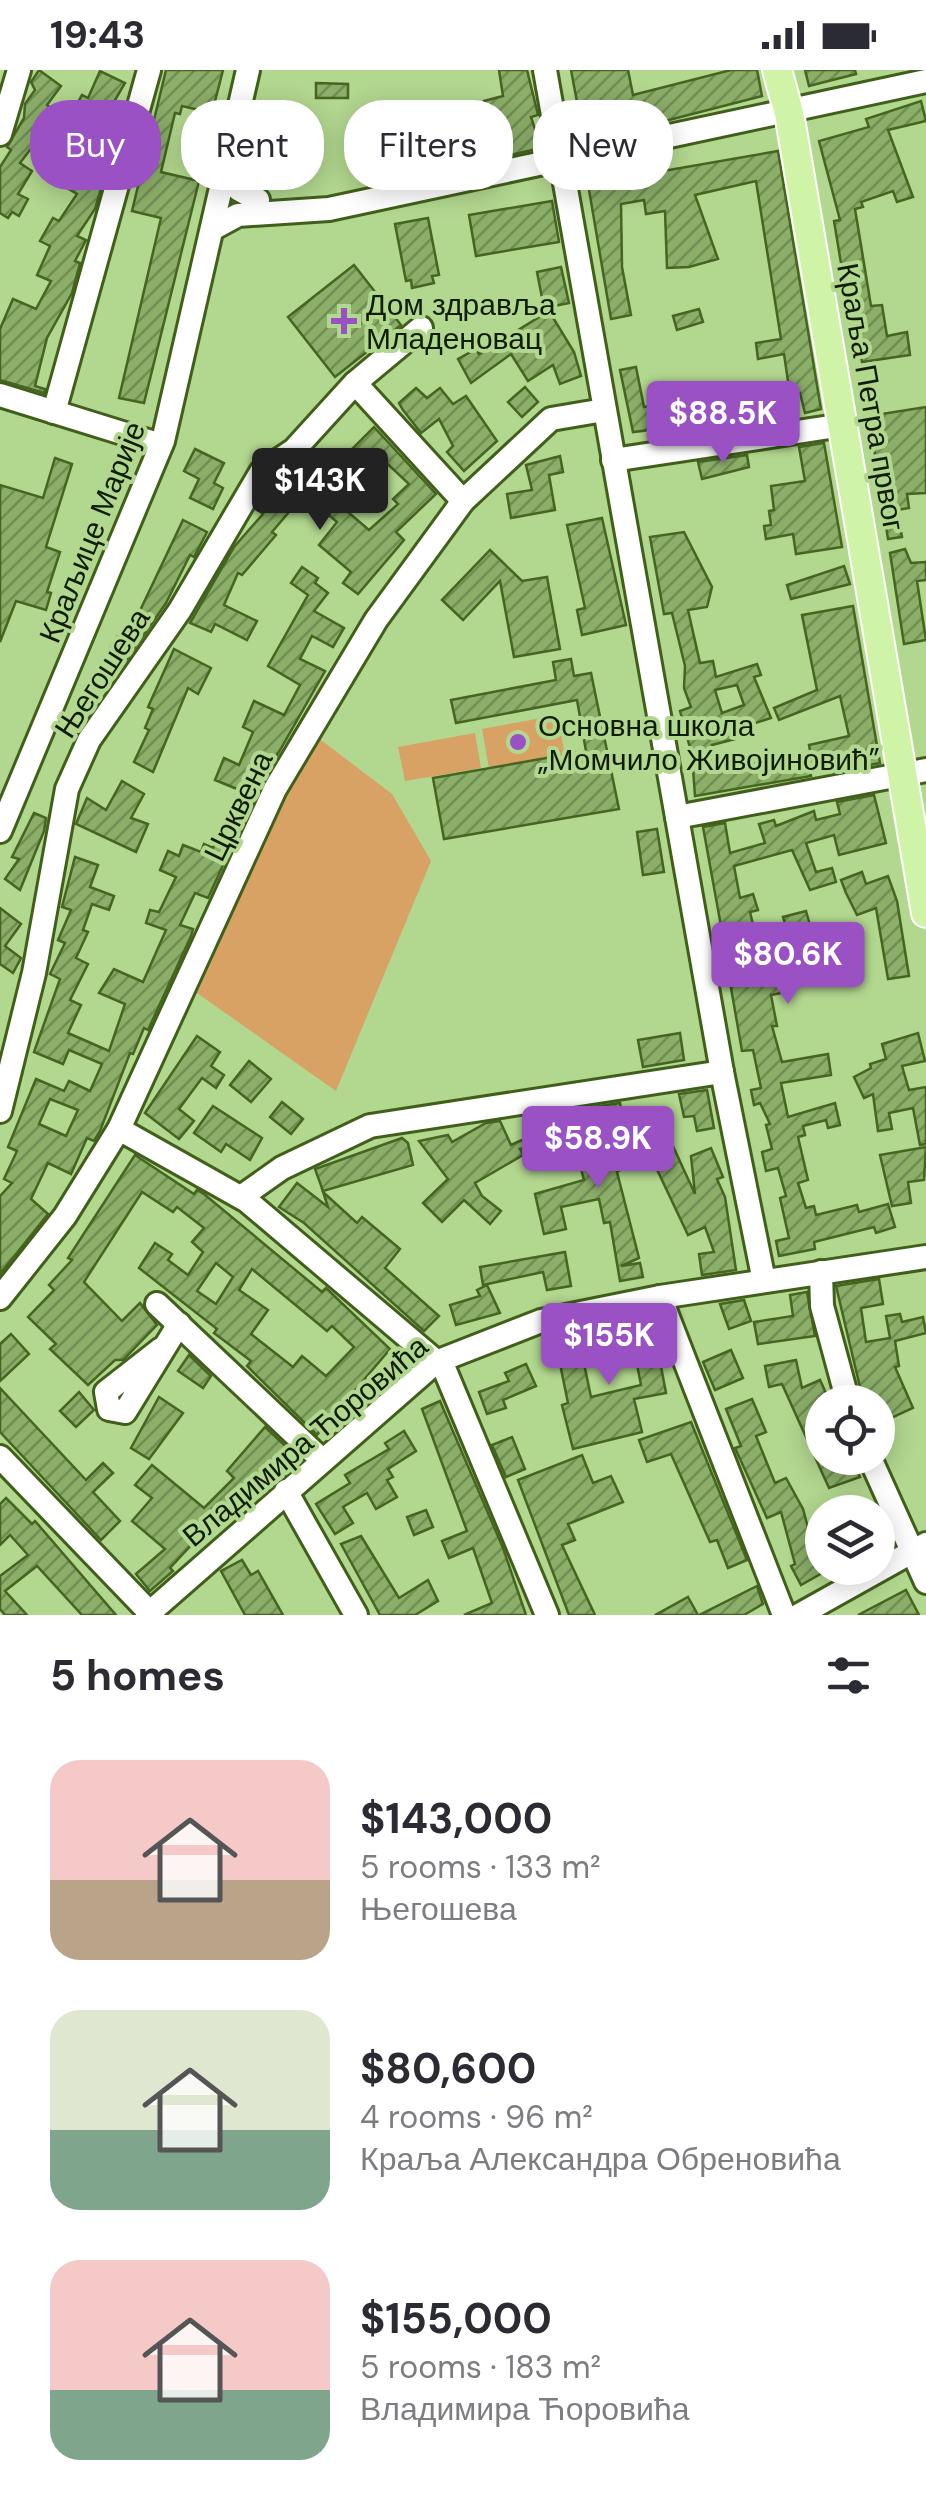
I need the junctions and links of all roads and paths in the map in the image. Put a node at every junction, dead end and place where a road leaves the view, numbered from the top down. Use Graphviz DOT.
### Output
graph roads {
  1 [pos="19,70"];
  2 [pos="149,70"];
  3 [pos="248,70"];
  4 [pos="545,70"];
  5 [pos="777,70"];
  6 [pos="926,80"];
  7 [pos="242,100"];
  8 [pos="551,100"];
  9 [pos="789,114"];
  10 [pos="0,134"];
  11 [pos="673,138"];
  12 [pos="533,165"];
  13 [pos="222,190"];
  14 [pos="238,190"];
  15 [pos="567,190"];
  16 [pos="360,198"];
  17 [pos="258,200"];
  18 [pos="216,222"];
  19 [pos="421,328"];
  20 [pos="355,384"];
  21 [pos="0,395"];
  22 [pos="604,410"];
  23 [pos="54,412"];
  24 [pos="843,425"];
  25 [pos="162,445"];
  26 [pos="613,460"];
  27 [pos="463,501"];
  28 [pos="49,718"];
  29 [pos="89,740"];
  30 [pos="27,772"];
  31 [pos="915,772"];
  32 [pos="67,789"];
  33 [pos="677,817"];
  34 [pos="0,831"];
  35 [pos="926,913"];
  36 [pos="722,1072"];
  37 [pos="0,1111"];
  38 [pos="119,1129"];
  39 [pos="241,1196"];
  40 [pos="926,1257"];
  41 [pos="821,1272"];
  42 [pos="764,1281"];
  43 [pos="660,1297"];
  44 [pos="0,1298"];
  45 [pos="157,1304"];
  46 [pos="179,1324"];
  47 [pos="161,1349"];
  48 [pos="436,1362"];
  49 [pos="843,1385"];
  50 [pos="0,1457"];
  51 [pos="322,1460"];
  52 [pos="879,1475"];
  53 [pos="286,1492"];
  54 [pos="918,1548"];
  55 [pos="926,1582"];
  56 [pos="149,1614"];
  57 [pos="356,1615"];
  58 [pos="546,1615"];
  59 [pos="784,1615"];
  60 [pos="799,1615"];
  1 -- 10 [label="street"];
  2 -- 23 [label="street"];
  3 -- 7 [label="street, Краљице Марије"];
  4 -- 8 [label="street"];
  5 -- 9 [label="main road, Краља Петра првог"];
  6 -- 9 [label="street"];
  9 -- 11 [label="street"];
  9 -- 24 [label="main road, Краља Петра првог"];
  12 -- 16 [label="street"];
  13 -- 18 [label="street, Краљице Марије"];
  14 -- 17 [label="street"];
  15 -- 22 [label="street"];
  16 -- 17 [label="street"];
  16 -- 18 [label="street"];
  17 -- 18 [label="street"];
  18 -- 25 [label="street, Краљице Марије"];
  19 -- 20 [label="street, Његошева"];
  20 -- 27 [label="street"];
  20 -- 29 [label="street, Његошева"];
  21 -- 23 [label="street"];
  22 -- 26 [label="street"];
  22 -- 27 [label="street, Црквена"];
  23 -- 25 [label="street"];
  24 -- 26 [label="street"];
  24 -- 31 [label="main road, Краља Петра првог"];
  25 -- 28 [label="street, Краљице Марије"];
  26 -- 33 [label="street"];
  27 -- 38 [label="street, Црквена"];
  28 -- 29 [label="street"];
  28 -- 30 [label="street, Краљице Марије"];
  29 -- 32 [label="street, Његошева"];
  30 -- 32 [label="street"];
  30 -- 34 [label="street, Краљице Марије"];
  31 -- 33 [label="street"];
  31 -- 35 [label="main road, Краља Петра првог"];
  32 -- 37 [label="street, Његошева"];
  33 -- 36 [label="street"];
  36 -- 39 [label="street"];
  36 -- 42 [label="street"];
  38 -- 39 [label="street"];
  38 -- 44 [label="street, Црквена"];
  39 -- 48 [label="street"];
  40 -- 41 [label="street, Владимира Ћоровића"];
  41 -- 42 [label="street, Владимира Ћоровића"];
  41 -- 49 [label="street"];
  42 -- 43 [label="street, Владимира Ћоровића"];
  43 -- 48 [label="street, Владимира Ћоровића"];
  43 -- 59 [label="street"];
  45 -- 46 [label="street"];
  46 -- 47 [label="street"];
  46 -- 51 [label="street"];
  48 -- 51 [label="street, Владимира Ћоровића"];
  48 -- 58 [label="street"];
  50 -- 56 [label="street"];
  51 -- 53 [label="street, Владимира Ћоровића"];
  52 -- 54 [label="street"];
  53 -- 56 [label="street, Владимира Ћоровића"];
  53 -- 57 [label="street"];
  54 -- 55 [label="street"];
  54 -- 60 [label="street"];
}
